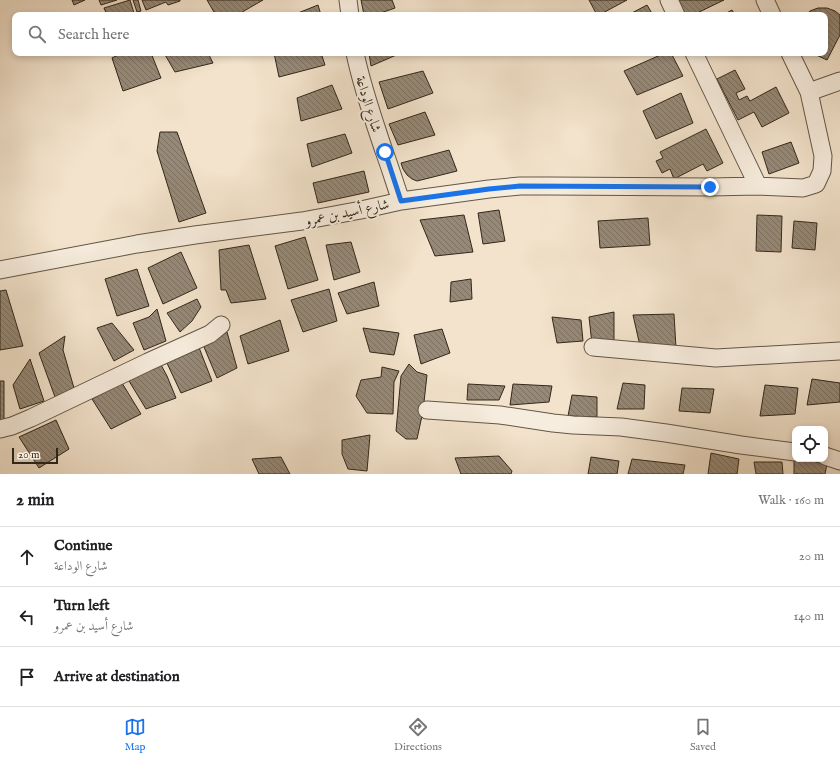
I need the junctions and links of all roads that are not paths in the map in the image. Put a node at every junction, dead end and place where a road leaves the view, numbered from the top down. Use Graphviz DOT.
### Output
graph roads {
  1 [pos="348,0"];
  2 [pos="670,0"];
  3 [pos="765,0"];
  4 [pos="350,12"];
  5 [pos="675,12"];
  6 [pos="771,12"];
  7 [pos="356,56"];
  8 [pos="695,56"];
  9 [pos="791,56"];
  10 [pos="840,81"];
  11 [pos="809,92"];
  12 [pos="758,186"];
  13 [pos="401,201"];
  14 [pos="0,270"];
  15 [pos="221,325"];
  16 [pos="593,347"];
  17 [pos="840,351"];
  18 [pos="427,410"];
  19 [pos="0,430"];
  20 [pos="792,452"];
  21 [pos="828,457"];
  22 [pos="840,461"];
  1 -- 4 [label="street"];
  2 -- 5 [label="street"];
  3 -- 6 [label="street"];
  7 -- 13 [label="street, شارع الوداعة"];
  8 -- 12 [label="street"];
  9 -- 11 [label="street"];
  10 -- 11 [label="street"];
  11 -- 12 [label="street, شارع أسيد بن عمرو"];
  12 -- 13 [label="street, شارع أسيد بن عمرو"];
  13 -- 14 [label="street, شارع أسيد بن عمرو"];
  15 -- 19 [label="street"];
  16 -- 17 [label="street"];
  18 -- 20 [label="street"];
  21 -- 22 [label="street"];
}
